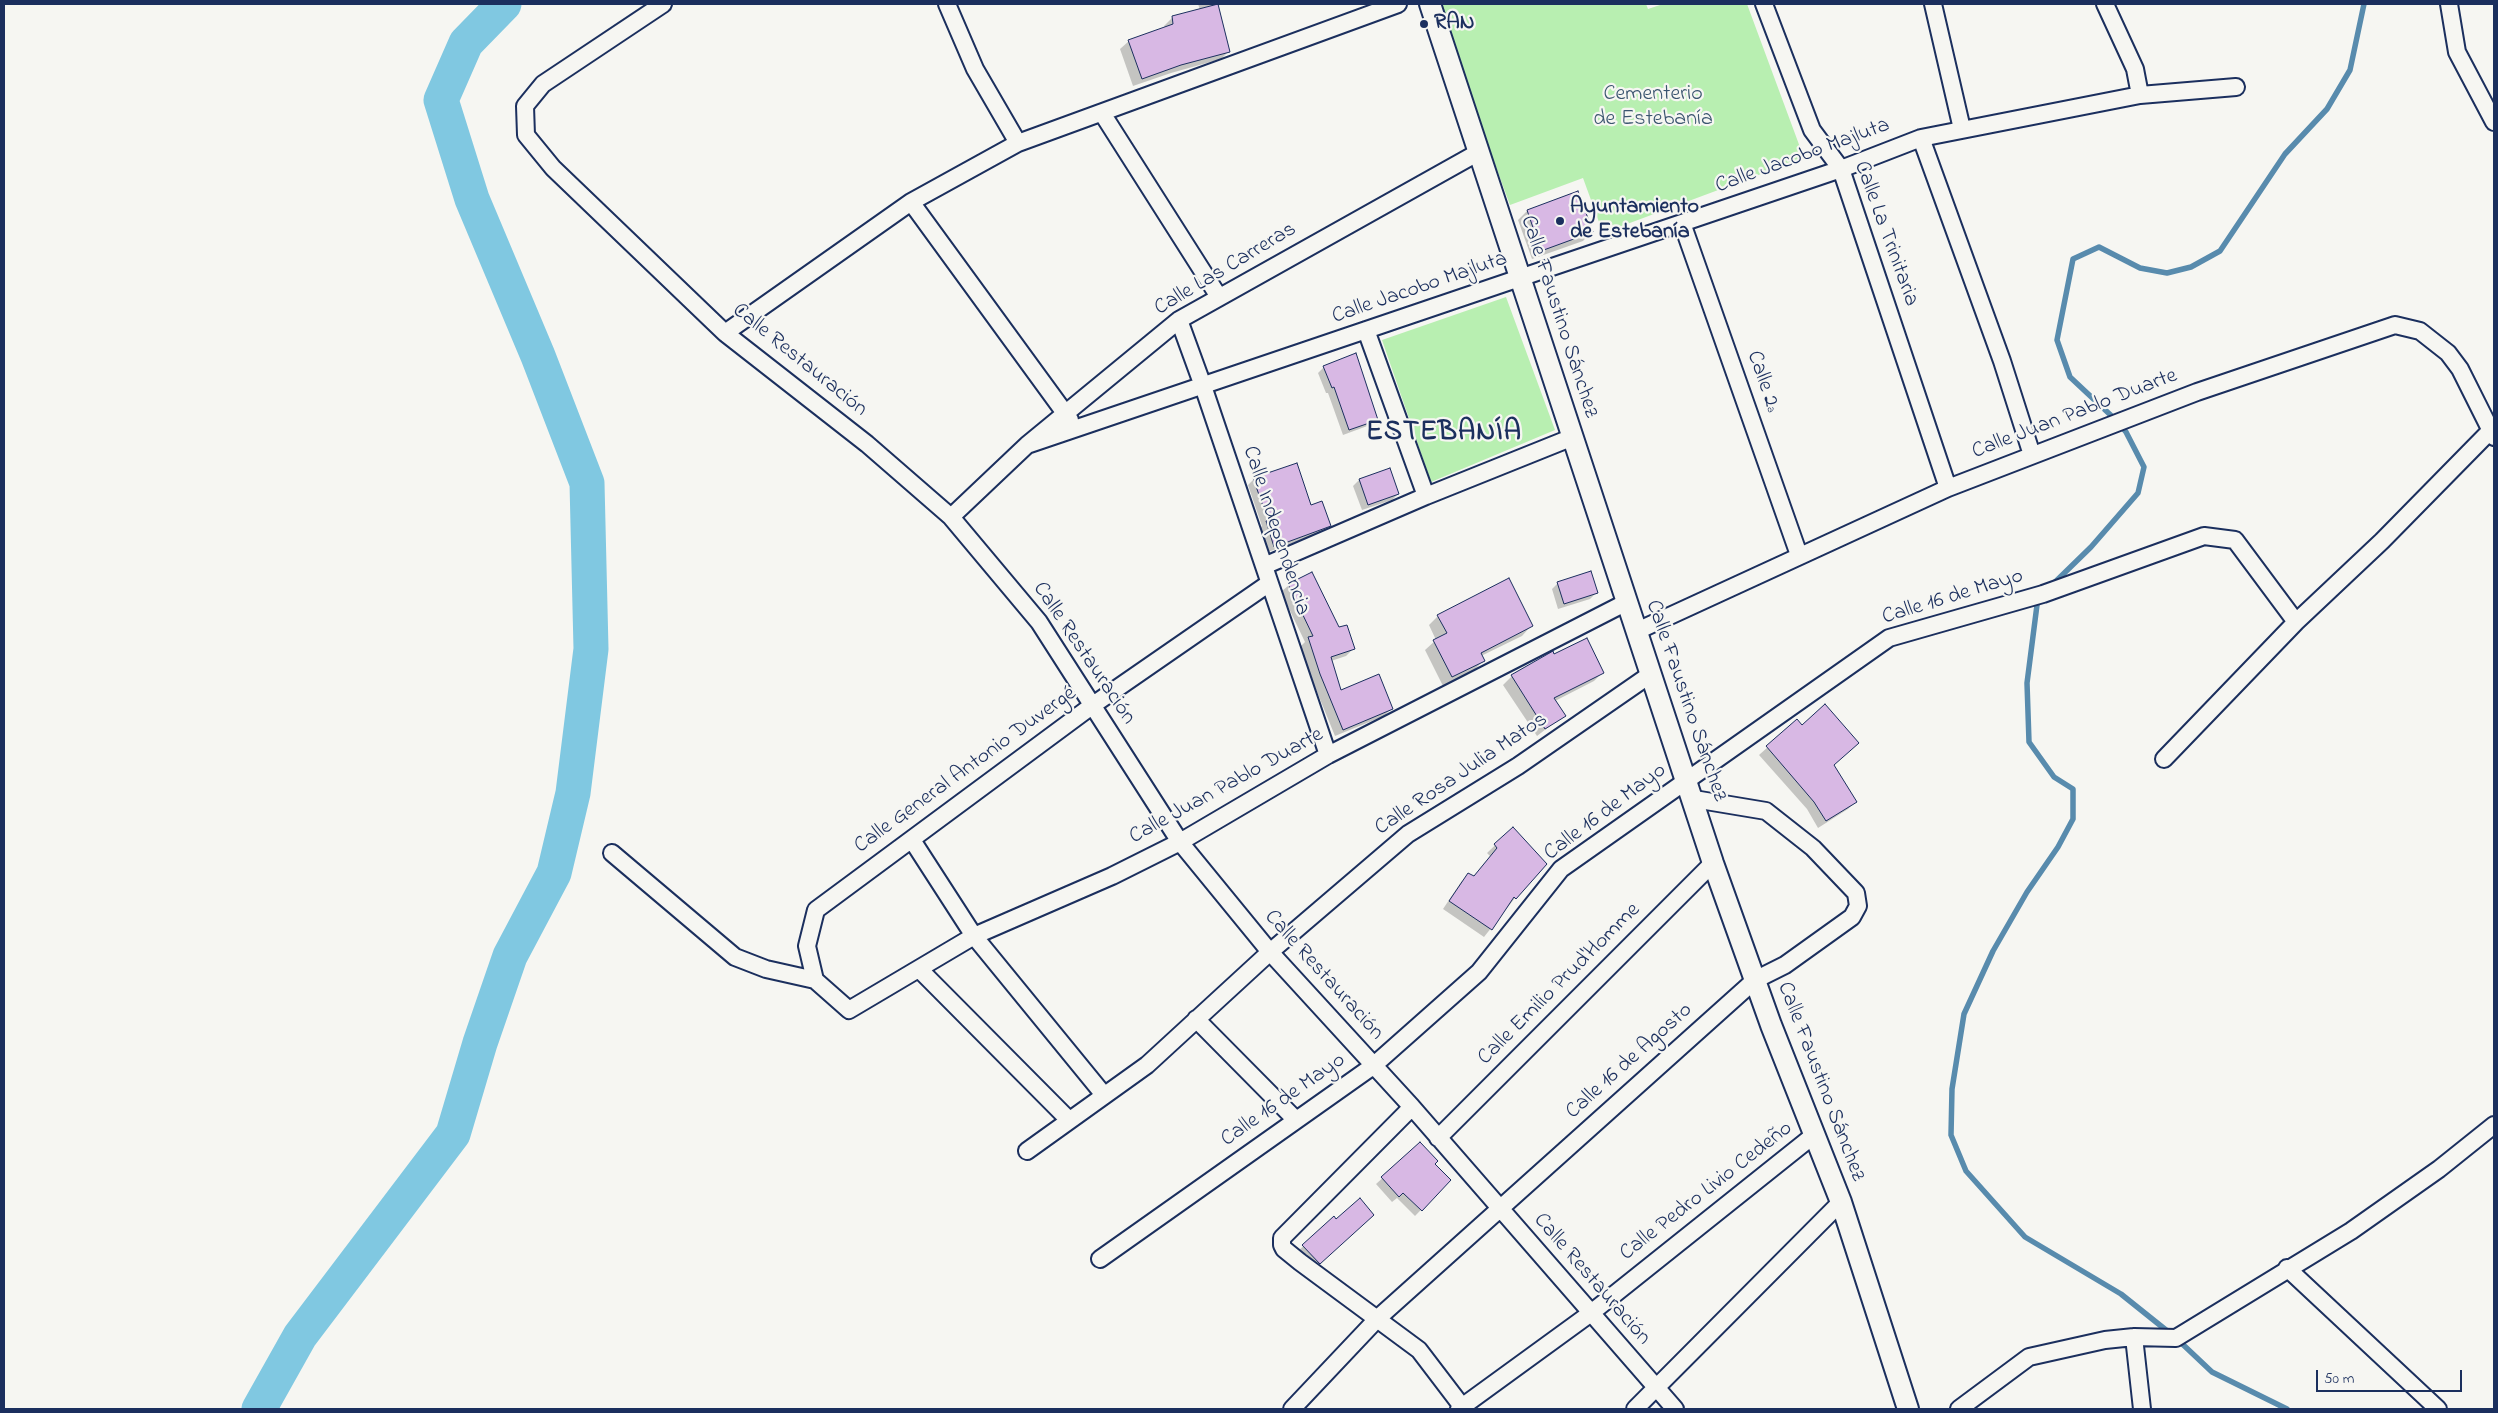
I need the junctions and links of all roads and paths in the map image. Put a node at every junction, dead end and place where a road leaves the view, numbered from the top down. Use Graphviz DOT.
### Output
graph roads {
  1 [pos="663,4"];
  2 [pos="947,4"];
  3 [pos="1398,4"];
  4 [pos="1430,4"];
  5 [pos="1764,4"];
  6 [pos="1933,4"];
  7 [pos="2105,4"];
  8 [pos="2449,4"];
  9 [pos="2236,87"];
  10 [pos="2140,95"];
  11 [pos="1102,112"];
  12 [pos="2494,122"];
  13 [pos="1962,129"];
  14 [pos="1921,138"];
  15 [pos="1018,143"];
  16 [pos="1479,152"];
  17 [pos="1841,169"];
  18 [pos="912,202"];
  19 [pos="1682,224"];
  20 [pos="1521,278"];
  21 [pos="1219,297"];
  22 [pos="1179,320"];
  23 [pos="1366,330"];
  24 [pos="725,333"];
  25 [pos="1203,386"];
  26 [pos="1065,413"];
  27 [pos="1076,428"];
  28 [pos="2493,432"];
  29 [pos="1573,437"];
  30 [pos="1027,445"];
  31 [pos="2032,455"];
  32 [pos="1948,488"];
  33 [pos="1426,496"];
  34 [pos="951,517"];
  35 [pos="1799,555"];
  36 [pos="1264,566"];
  37 [pos="1268,584"];
  38 [pos="1627,602"];
  39 [pos="2296,622"];
  40 [pos="1636,631"];
  41 [pos="1651,674"];
  42 [pos="1092,706"];
  43 [pos="1328,755"];
  44 [pos="2164,759"];
  45 [pos="1691,790"];
  46 [pos="912,840"];
  47 [pos="1180,842"];
  48 [pos="612,853"];
  49 [pos="1713,863"];
  50 [pos="974,936"];
  51 [pos="1270,952"];
  52 [pos="919,969"];
  53 [pos="815,980"];
  54 [pos="1755,980"];
  55 [pos="1196,1020"];
  56 [pos="1373,1066"];
  57 [pos="1104,1095"];
  58 [pos="1412,1107"];
  59 [pos="1069,1120"];
  60 [pos="1296,1120"];
  61 [pos="2494,1125"];
  62 [pos="1814,1135"];
  63 [pos="1438,1138"];
  64 [pos="1027,1151"];
  65 [pos="1841,1202"];
  66 [pos="1500,1210"];
  67 [pos="1100,1260"];
  68 [pos="2287,1268"];
  69 [pos="1591,1313"];
  70 [pos="1378,1318"];
  71 [pos="2134,1337"];
  72 [pos="1656,1388"];
  73 [pos="1904,1407"];
  74 [pos="1462,1408"];
  75 [pos="1292,1409"];
  76 [pos="1635,1409"];
  77 [pos="1675,1409"];
  78 [pos="1959,1409"];
  79 [pos="2142,1409"];
  80 [pos="2438,1409"];
  1 -- 24 [label="street, Calle Restauración"];
  2 -- 15 [label="street"];
  3 -- 11 [label="street"];
  4 -- 16 [label="street, Calle Faustino Sánchez"];
  5 -- 17 [label="street, Calle La Trinitaria"];
  6 -- 13 [label="street"];
  7 -- 10 [label="street"];
  8 -- 12 [label="street"];
  9 -- 10 [label="street, Calle Jacobo Majluta"];
  10 -- 13 [label="street, Calle Jacobo Majluta"];
  11 -- 15 [label="street"];
  11 -- 21 [label="street"];
  13 -- 14 [label="street, Calle Jacobo Majluta"];
  14 -- 17 [label="street, Calle Jacobo Majluta"];
  14 -- 31 [label="street"];
  15 -- 18 [label="street"];
  16 -- 20 [label="street, Calle Faustino Sánchez"];
  16 -- 21 [label="street, Calle Las Carreras"];
  17 -- 19 [label="street, Calle Jacobo Majluta"];
  17 -- 32 [label="street, Calle La Trinitaria"];
  18 -- 24 [label="street"];
  18 -- 26 [label="street"];
  19 -- 20 [label="street, Calle Jacobo Majluta"];
  19 -- 35 [label="street, Calle 2ª"];
  20 -- 23 [label="street, Calle Jacobo Majluta"];
  20 -- 29 [label="street, Calle Faustino Sánchez"];
  21 -- 22 [label="street, Calle Las Carreras"];
  22 -- 25 [label="street, Calle Independencia"];
  22 -- 26 [label="street, Calle Las Carreras"];
  23 -- 25 [label="street, Calle Jacobo Majluta"];
  23 -- 33 [label="street"];
  24 -- 34 [label="street, Calle Restauración"];
  25 -- 27 [label="street, Calle Jacobo Majluta"];
  25 -- 36 [label="street, Calle Independencia"];
  26 -- 27 [label="street"];
  26 -- 30 [label="street, Calle Las Carreras"];
  27 -- 30 [label="street, Calle Jacobo Majluta"];
  28 -- 31 [label="street, Calle Juan Pablo Duarte"];
  28 -- 39 [label="street"];
  29 -- 33 [label="street"];
  29 -- 38 [label="street, Calle Faustino Sánchez"];
  30 -- 34 [label="street, Calle Las Carreras"];
  31 -- 32 [label="street, Calle Juan Pablo Duarte"];
  32 -- 35 [label="street, Calle Juan Pablo Duarte"];
  33 -- 36 [label="street"];
  34 -- 42 [label="street, Calle Restauración"];
  35 -- 40 [label="street, Calle Juan Pablo Duarte"];
  36 -- 37 [label="street, Calle Independencia"];
  37 -- 42 [label="street, Calle General Antonio Duvergé"];
  37 -- 43 [label="street, Calle Independencia"];
  38 -- 40 [label="street, Calle Faustino Sánchez"];
  38 -- 43 [label="street, Calle Juan Pablo Duarte"];
  39 -- 44 [label="street"];
  39 -- 45 [label="street, Calle 16 de Mayo"];
  40 -- 41 [label="street, Calle Faustino Sánchez"];
  41 -- 45 [label="street, Calle Faustino Sánchez"];
  41 -- 51 [label="street, Calle Rosa Julia Matos"];
  42 -- 46 [label="street, Calle General Antonio Duvergé"];
  42 -- 47 [label="street, Calle Restauración"];
  43 -- 47 [label="street, Calle Juan Pablo Duarte"];
  45 -- 49 [label="street, Calle Faustino Sánchez"];
  45 -- 54 [label="street, Calle 16 de Agosto"];
  45 -- 56 [label="street, Calle 16 de Mayo"];
  46 -- 50 [label="street"];
  46 -- 53 [label="street, Calle General Antonio Duvergé"];
  47 -- 50 [label="street, Calle Juan Pablo Duarte"];
  47 -- 51 [label="street, Calle Restauración"];
  48 -- 53 [label="street"];
  49 -- 54 [label="street, Calle Faustino Sánchez"];
  49 -- 63 [label="street, Calle Emilio Prud'Homme"];
  50 -- 52 [label="street, Calle Juan Pablo Duarte"];
  50 -- 57 [label="street"];
  51 -- 55 [label="street, Calle Rosa Julia Matos"];
  51 -- 56 [label="street, Calle Restauración"];
  52 -- 53 [label="street, Calle Juan Pablo Duarte"];
  52 -- 59 [label="street"];
  54 -- 62 [label="street, Calle Faustino Sánchez"];
  54 -- 66 [label="street, Calle 16 de Agosto"];
  55 -- 57 [label="street, Calle Rosa Julia Matos"];
  55 -- 60 [label="street"];
  56 -- 58 [label="street, Calle Restauración"];
  56 -- 60 [label="street, Calle 16 de Mayo"];
  57 -- 59 [label="street, Calle Rosa Julia Matos"];
  58 -- 63 [label="street, Calle Restauración"];
  58 -- 70 [label="street"];
  59 -- 64 [label="street, Calle Rosa Julia Matos"];
  60 -- 67 [label="street, Calle 16 de Mayo"];
  61 -- 68 [label="street"];
  62 -- 65 [label="street, Calle Faustino Sánchez"];
  62 -- 69 [label="street, Calle Pedro Livio Cedeño"];
  63 -- 66 [label="street, Calle Restauración"];
  65 -- 72 [label="street"];
  65 -- 73 [label="street, Calle Faustino Sánchez"];
  66 -- 69 [label="street, Calle Restauración"];
  66 -- 70 [label="street, Calle 16 de Agosto"];
  68 -- 71 [label="street"];
  68 -- 80 [label="street"];
  69 -- 72 [label="street, Calle Restauración"];
  69 -- 74 [label="street, Calle Pedro Livio Cedeño"];
  70 -- 74 [label="street"];
  70 -- 75 [label="street, Calle 16 de Agosto"];
  71 -- 78 [label="street"];
  71 -- 79 [label="street"];
  72 -- 76 [label="street"];
  72 -- 77 [label="street, Calle Restauración"];
}
